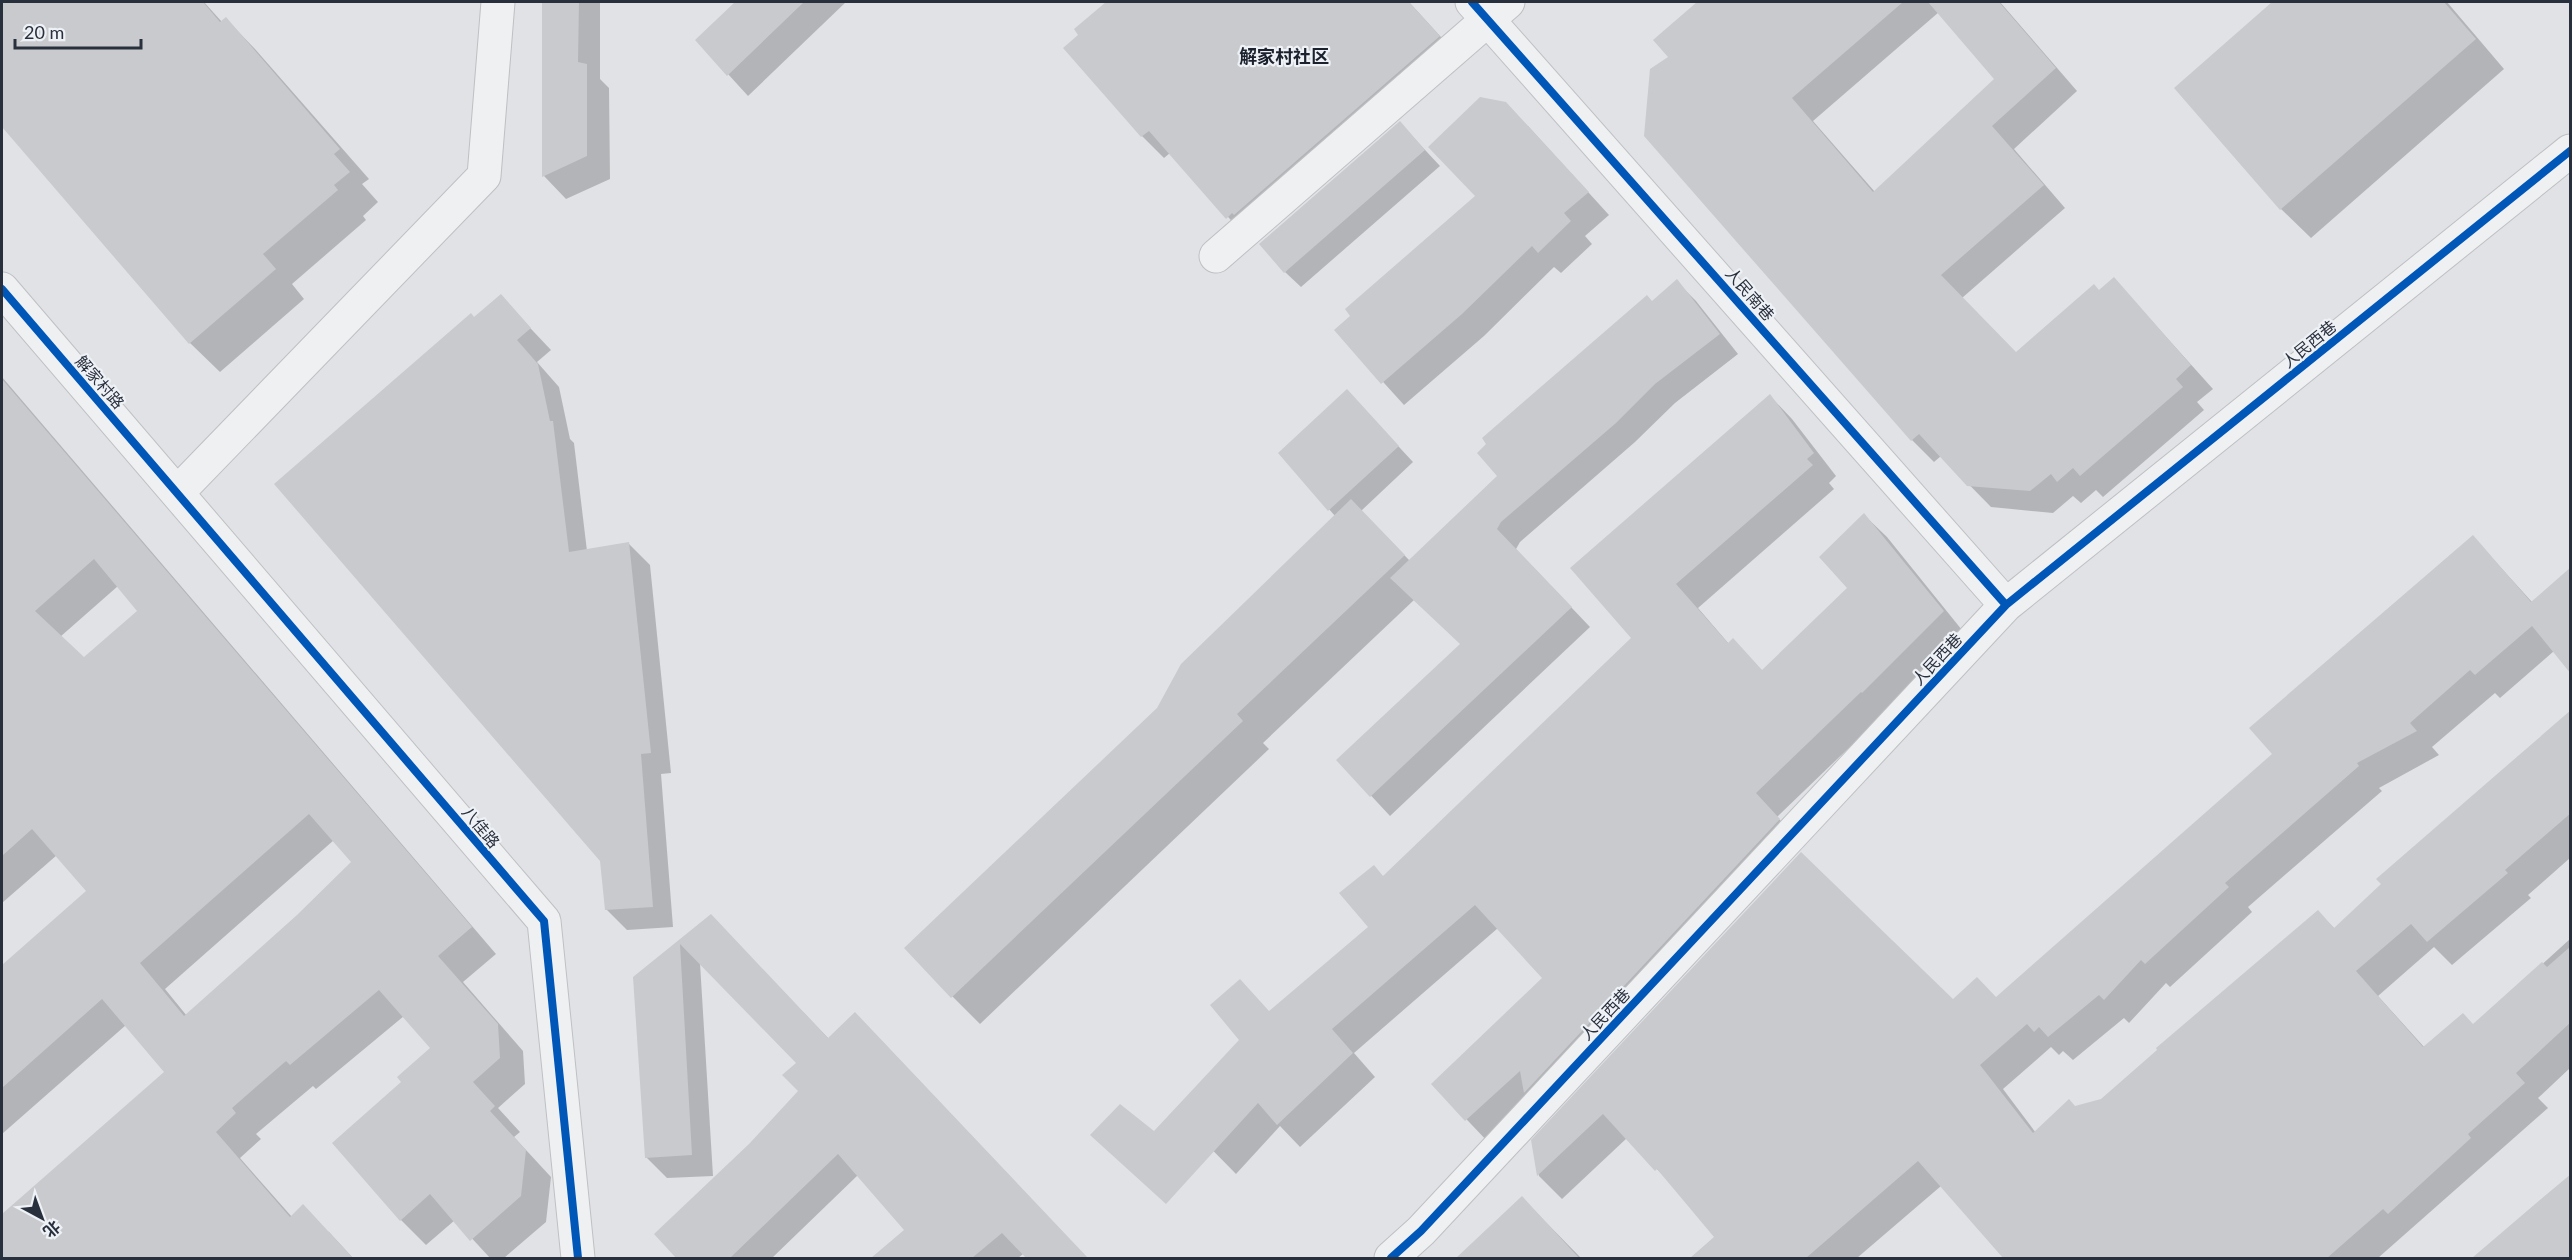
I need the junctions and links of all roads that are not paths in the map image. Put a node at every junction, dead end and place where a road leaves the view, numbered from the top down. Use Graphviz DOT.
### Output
graph roads {
  1 [pos="498,2"];
  2 [pos="1490,7"];
  3 [pos="2571,151"];
  4 [pos="1216,256"];
  5 [pos="2,289"];
  6 [pos="178,492"];
  7 [pos="2006,605"];
  8 [pos="578,1258"];
  9 [pos="1391,1258"];
  1 -- 6 [label="street"];
  2 -- 4 [label="street"];
  2 -- 7 [label="street, 人民南巷"];
  3 -- 7 [label="street, 人民西巷"];
  5 -- 6 [label="street, 解家村路"];
  6 -- 8 [label="street, 八佳路"];
  7 -- 9 [label="street, 人民西巷"];
}
